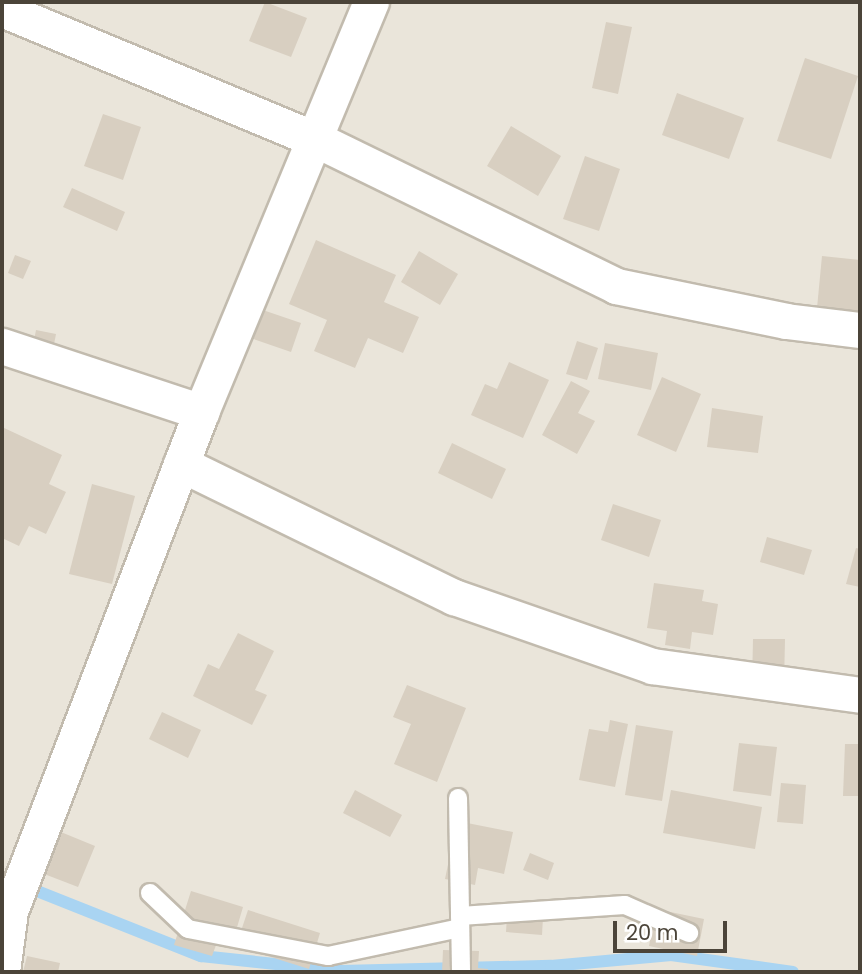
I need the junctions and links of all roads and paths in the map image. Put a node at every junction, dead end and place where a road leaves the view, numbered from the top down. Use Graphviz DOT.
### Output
graph roads {
  1 [pos="371,2"];
  2 [pos="2,9"];
  3 [pos="315,139"];
  4 [pos="860,330"];
  5 [pos="2,346"];
  6 [pos="201,412"];
  7 [pos="181,464"];
  8 [pos="860,695"];
  9 [pos="458,798"];
  10 [pos="150,893"];
  11 [pos="460,922"];
  12 [pos="689,933"];
  13 [pos="461,964"];
  14 [pos="2,971"];
  1 -- 3 [label="street"];
  2 -- 3 [label="street"];
  3 -- 4 [label="street"];
  3 -- 6 [label="street"];
  5 -- 6 [label="street"];
  6 -- 7 [label="street"];
  7 -- 8 [label="street"];
  7 -- 14 [label="street"];
  9 -- 11 [label="lane"];
  10 -- 11 [label="lane"];
  11 -- 12 [label="lane"];
  11 -- 13 [label="lane"];
}
